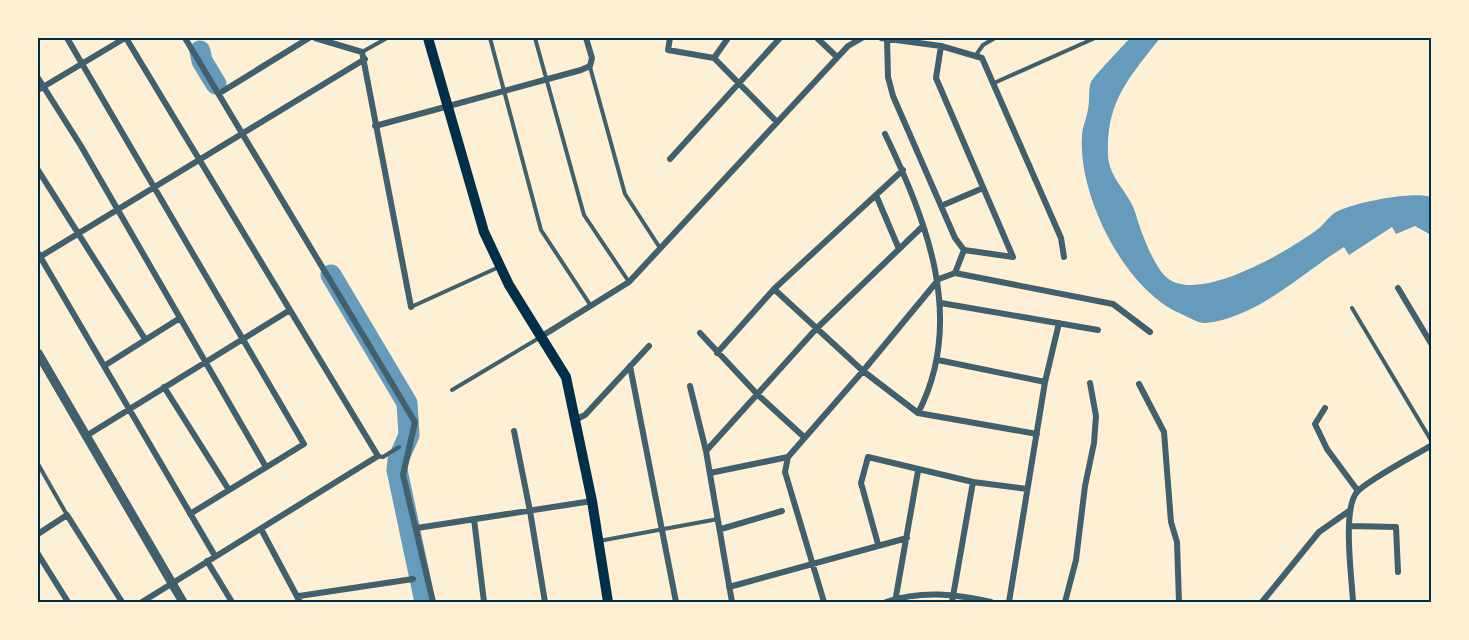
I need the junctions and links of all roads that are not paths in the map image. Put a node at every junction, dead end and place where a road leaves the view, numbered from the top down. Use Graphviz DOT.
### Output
graph roads {
  1 [pos="68,38"];
  2 [pos="126,38"];
  3 [pos="185,38"];
  4 [pos="309,38"];
  5 [pos="315,38"];
  6 [pos="387,38"];
  7 [pos="428,38"];
  8 [pos="490,38"];
  9 [pos="535,38"];
  10 [pos="586,38"];
  11 [pos="670,38"];
  12 [pos="728,38"];
  13 [pos="780,38"];
  14 [pos="817,38"];
  15 [pos="862,38"];
  16 [pos="881,38"];
  17 [pos="887,38"];
  18 [pos="995,38"];
  19 [pos="1095,38"];
  20 [pos="940,46"];
  21 [pos="362,52"];
  22 [pos="976,55"];
  23 [pos="837,57"];
  24 [pos="714,58"];
  25 [pos="365,59"];
  26 [pos="83,63"];
  27 [pos="590,66"];
  28 [pos="38,78"];
  29 [pos="547,80"];
  30 [pos="994,83"];
  31 [pos="738,84"];
  32 [pos="40,88"];
  33 [pos="505,90"];
  34 [pos="223,91"];
  35 [pos="448,106"];
  36 [pos="776,121"];
  37 [pos="375,126"];
  38 [pos="242,134"];
  39 [pos="885,134"];
  40 [pos="199,159"];
  41 [pos="670,159"];
  42 [pos="38,170"];
  43 [pos="903,170"];
  44 [pos="153,187"];
  45 [pos="982,188"];
  46 [pos="876,195"];
  47 [pos="941,206"];
  48 [pos="116,210"];
  49 [pos="922,227"];
  50 [pos="80,234"];
  51 [pos="661,248"];
  52 [pos="899,249"];
  53 [pos="964,250"];
  54 [pos="38,256"];
  55 [pos="1064,257"];
  56 [pos="499,266"];
  57 [pos="955,273"];
  58 [pos="939,279"];
  59 [pos="630,282"];
  60 [pos="1398,288"];
  61 [pos="774,289"];
  62 [pos="941,303"];
  63 [pos="411,307"];
  64 [pos="592,308"];
  65 [pos="1352,308"];
  66 [pos="290,310"];
  67 [pos="180,318"];
  68 [pos="1059,322"];
  69 [pos="816,329"];
  70 [pos="1098,330"];
  71 [pos="700,333"];
  72 [pos="1150,333"];
  73 [pos="542,336"];
  74 [pos="145,339"];
  75 [pos="242,339"];
  76 [pos="1431,345"];
  77 [pos="649,346"];
  78 [pos="38,353"];
  79 [pos="717,353"];
  80 [pos="938,360"];
  81 [pos="205,362"];
  82 [pos="104,366"];
  83 [pos="630,366"];
  84 [pos="41,368"];
  85 [pos="863,371"];
  86 [pos="1045,382"];
  87 [pos="1090,383"];
  88 [pos="1139,384"];
  89 [pos="690,386"];
  90 [pos="164,387"];
  91 [pos="452,390"];
  92 [pos="757,394"];
  93 [pos="1325,408"];
  94 [pos="129,409"];
  95 [pos="918,413"];
  96 [pos="575,420"];
  97 [pos="514,431"];
  98 [pos="1036,434"];
  99 [pos="86,436"];
  100 [pos="804,437"];
  101 [pos="1431,444"];
  102 [pos="399,447"];
  103 [pos="706,451"];
  104 [pos="378,456"];
  105 [pos="788,457"];
  106 [pos="38,464"];
  107 [pos="266,467"];
  108 [pos="918,471"];
  109 [pos="710,473"];
  110 [pos="973,482"];
  111 [pos="1027,489"];
  112 [pos="229,490"];
  113 [pos="1358,491"];
  114 [pos="592,501"];
  115 [pos="530,511"];
  116 [pos="782,511"];
  117 [pos="1349,511"];
  118 [pos="190,514"];
  119 [pos="67,515"];
  120 [pos="474,519"];
  121 [pos="719,519"];
  122 [pos="1350,526"];
  123 [pos="417,528"];
  124 [pos="660,528"];
  125 [pos="721,529"];
  126 [pos="261,530"];
  127 [pos="38,534"];
  128 [pos="907,538"];
  129 [pos="598,541"];
  130 [pos="878,544"];
  131 [pos="38,554"];
  132 [pos="215,556"];
  133 [pos="207,561"];
  134 [pos="812,562"];
  135 [pos="1398,572"];
  136 [pos="413,579"];
  137 [pos="172,584"];
  138 [pos="729,586"];
  139 [pos="954,594"];
  140 [pos="300,599"];
  141 [pos="895,601"];
  142 [pos="68,603"];
  143 [pos="122,603"];
  144 [pos="142,603"];
  145 [pos="183,603"];
  146 [pos="232,603"];
  147 [pos="433,603"];
  148 [pos="484,603"];
  149 [pos="545,603"];
  150 [pos="608,603"];
  151 [pos="676,603"];
  152 [pos="732,603"];
  153 [pos="824,603"];
  154 [pos="886,603"];
  155 [pos="952,603"];
  156 [pos="991,603"];
  157 [pos="1009,603"];
  158 [pos="1065,603"];
  159 [pos="1179,603"];
  160 [pos="1262,603"];
  161 [pos="1353,603"];
  1 -- 26 [label="street"];
  2 -- 26 [label="street"];
  2 -- 40 [label="street"];
  3 -- 38 [label="street"];
  4 -- 34 [label="street"];
  5 -- 21 [label="street"];
  6 -- 21 [label="lane"];
  7 -- 35 [label="main road"];
  8 -- 33 [label="lane"];
  9 -- 29 [label="lane"];
  10 -- 27 [label="street"];
  11 -- 24 [label="street"];
  12 -- 24 [label="street"];
  13 -- 31 [label="street"];
  14 -- 23 [label="street"];
  15 -- 23 [label="street"];
  16 -- 17 [label="street"];
  17 -- 20 [label="street"];
  17 -- 47 [label="street"];
  18 -- 22 [label="lane"];
  19 -- 30 [label="lane"];
  20 -- 22 [label="street"];
  20 -- 45 [label="street"];
  21 -- 25 [label="street"];
  22 -- 30 [label="street"];
  23 -- 36 [label="street"];
  24 -- 31 [label="street"];
  25 -- 37 [label="street"];
  25 -- 38 [label="street"];
  26 -- 32 [label="street"];
  26 -- 44 [label="street"];
  27 -- 29 [label="street"];
  27 -- 51 [label="lane"];
  28 -- 32 [label="street"];
  29 -- 33 [label="street"];
  29 -- 59 [label="lane"];
  30 -- 55 [label="street"];
  31 -- 36 [label="street"];
  31 -- 41 [label="street"];
  32 -- 48 [label="street"];
  33 -- 35 [label="street"];
  33 -- 64 [label="lane"];
  35 -- 37 [label="street"];
  35 -- 56 [label="main road"];
  36 -- 51 [label="street"];
  37 -- 63 [label="street"];
  38 -- 40 [label="street"];
  38 -- 123 [label="street"];
  39 -- 43 [label="street"];
  40 -- 44 [label="street"];
  40 -- 66 [label="street"];
  42 -- 50 [label="street"];
  43 -- 46 [label="street"];
  43 -- 49 [label="street"];
  44 -- 48 [label="street"];
  44 -- 75 [label="street"];
  45 -- 47 [label="street"];
  45 -- 53 [label="street"];
  46 -- 52 [label="street"];
  46 -- 61 [label="street"];
  47 -- 53 [label="street"];
  48 -- 50 [label="street"];
  48 -- 67 [label="street"];
  49 -- 52 [label="street"];
  49 -- 58 [label="street"];
  50 -- 54 [label="street"];
  50 -- 74 [label="street"];
  51 -- 59 [label="street"];
  52 -- 69 [label="street"];
  53 -- 57 [label="street"];
  54 -- 82 [label="street"];
  56 -- 63 [label="lane"];
  56 -- 73 [label="main road"];
  57 -- 58 [label="street"];
  57 -- 72 [label="street"];
  58 -- 62 [label="street"];
  58 -- 85 [label="street"];
  59 -- 64 [label="street"];
  60 -- 76 [label="street"];
  61 -- 69 [label="street"];
  61 -- 79 [label="street"];
  62 -- 68 [label="street"];
  62 -- 80 [label="street"];
  64 -- 73 [label="street"];
  65 -- 101 [label="lane"];
  66 -- 75 [label="street"];
  66 -- 104 [label="street"];
  67 -- 74 [label="street"];
  67 -- 81 [label="street"];
  68 -- 70 [label="street"];
  68 -- 86 [label="street"];
  69 -- 85 [label="street"];
  69 -- 92 [label="street"];
  71 -- 79 [label="street"];
  73 -- 91 [label="lane"];
  73 -- 96 [label="main road"];
  74 -- 82 [label="street"];
  75 -- 81 [label="street"];
  75 -- 107 [label="street"];
  77 -- 83 [label="street"];
  78 -- 84 [label="street"];
  79 -- 92 [label="street"];
  80 -- 86 [label="street"];
  80 -- 95 [label="street"];
  81 -- 90 [label="street"];
  81 -- 107 [label="street"];
  82 -- 94 [label="street"];
  83 -- 96 [label="street"];
  83 -- 124 [label="street"];
  84 -- 99 [label="street"];
  85 -- 95 [label="street"];
  85 -- 100 [label="street"];
  86 -- 98 [label="street"];
  87 -- 158 [label="street"];
  88 -- 159 [label="street"];
  89 -- 103 [label="street"];
  90 -- 94 [label="street"];
  90 -- 112 [label="street"];
  92 -- 100 [label="street"];
  92 -- 103 [label="street"];
  93 -- 113 [label="street"];
  94 -- 99 [label="street"];
  94 -- 118 [label="street"];
  95 -- 98 [label="street"];
  96 -- 114 [label="main road"];
  97 -- 115 [label="street"];
  98 -- 111 [label="street"];
  99 -- 137 [label="street"];
  100 -- 105 [label="street"];
  101 -- 113 [label="street"];
  102 -- 104 [label="lane"];
  103 -- 109 [label="street"];
  104 -- 126 [label="street"];
  105 -- 109 [label="street"];
  105 -- 134 [label="street"];
  106 -- 119 [label="lane"];
  107 -- 112 [label="street"];
  108 -- 110 [label="street"];
  108 -- 128 [label="street"];
  108 -- 130 [label="street"];
  109 -- 121 [label="street"];
  110 -- 111 [label="street"];
  110 -- 139 [label="street"];
  111 -- 157 [label="street"];
  112 -- 118 [label="street"];
  113 -- 117 [label="street"];
  114 -- 115 [label="street"];
  114 -- 129 [label="main road"];
  115 -- 120 [label="street"];
  115 -- 149 [label="street"];
  116 -- 125 [label="street"];
  117 -- 122 [label="street"];
  117 -- 160 [label="street"];
  118 -- 132 [label="street"];
  119 -- 127 [label="street"];
  119 -- 143 [label="street"];
  120 -- 123 [label="street"];
  120 -- 148 [label="street"];
  121 -- 124 [label="lane"];
  121 -- 125 [label="street"];
  122 -- 135 [label="street"];
  122 -- 161 [label="street"];
  123 -- 147 [label="street"];
  124 -- 129 [label="lane"];
  124 -- 151 [label="street"];
  125 -- 138 [label="street"];
  126 -- 132 [label="street"];
  126 -- 140 [label="street"];
  128 -- 130 [label="street"];
  128 -- 141 [label="street"];
  129 -- 150 [label="main road"];
  130 -- 134 [label="street"];
  131 -- 142 [label="street"];
  132 -- 133 [label="street"];
  133 -- 137 [label="street"];
  133 -- 146 [label="street"];
  134 -- 138 [label="street"];
  134 -- 153 [label="street"];
  136 -- 140 [label="street"];
  137 -- 144 [label="street"];
  137 -- 145 [label="street"];
  138 -- 152 [label="street"];
  139 -- 141 [label="street"];
  139 -- 155 [label="street"];
  139 -- 156 [label="street"];
  141 -- 154 [label="street"];
}
